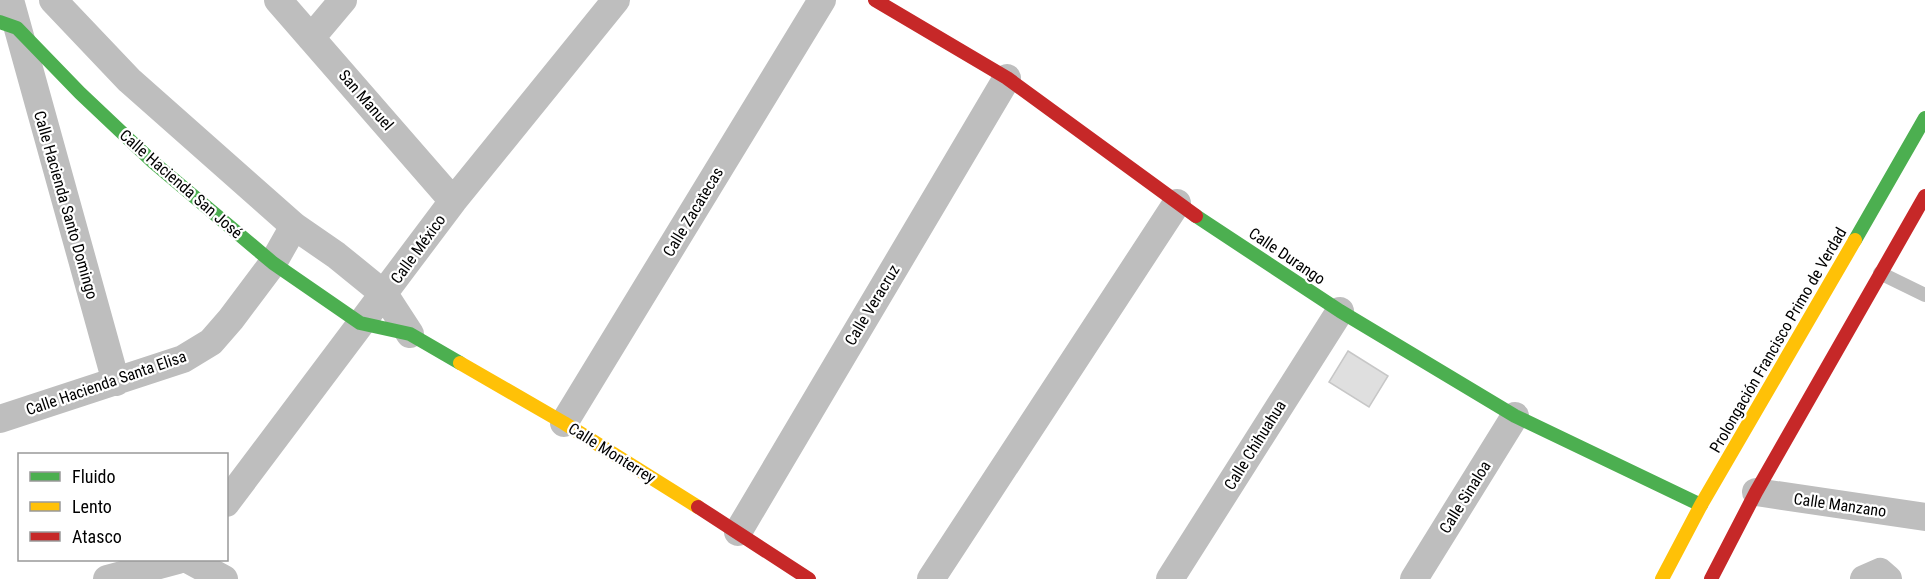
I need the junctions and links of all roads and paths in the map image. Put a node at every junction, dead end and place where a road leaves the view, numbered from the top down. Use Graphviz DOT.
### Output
graph roads {
  1 [pos="10,0"];
  2 [pos="53,0"];
  3 [pos="278,0"];
  4 [pos="344,0"];
  5 [pos="616,0"];
  6 [pos="822,0"];
  7 [pos="875,0"];
  8 [pos="9,25"];
  9 [pos="311,38"];
  10 [pos="1007,78"];
  11 [pos="1925,118"];
  12 [pos="1925,196"];
  13 [pos="453,201"];
  14 [pos="1177,203"];
  15 [pos="294,226"];
  16 [pos="273,263"];
  17 [pos="1880,273"];
  18 [pos="384,294"];
  19 [pos="1925,295"];
  20 [pos="1340,311"];
  21 [pos="360,323"];
  22 [pos="410,334"];
  23 [pos="116,382"];
  24 [pos="1515,416"];
  25 [pos="0,419"];
  26 [pos="564,423"];
  27 [pos="1755,492"];
  28 [pos="228,500"];
  29 [pos="1701,505"];
  30 [pos="1925,517"];
  31 [pos="738,532"];
  32 [pos="174,561"];
  33 [pos="191,561"];
  34 [pos="107,579"];
  35 [pos="224,579"];
  36 [pos="809,579"];
  37 [pos="931,579"];
  38 [pos="1170,579"];
  39 [pos="1414,579"];
  40 [pos="1662,579"];
  41 [pos="1711,579"];
  1 -- 8 [label="street"];
  2 -- 15 [label="street"];
  3 -- 9 [label="street, San Manuel"];
  4 -- 9 [label="street"];
  5 -- 13 [label="street, Calle México"];
  6 -- 26 [label="street, Calle Zacatecas"];
  7 -- 10 [label="street, Calle Durango"];
  8 -- 16 [label="street, Calle Hacienda San José"];
  8 -- 23 [label="street, Calle Hacienda Santo Domingo"];
  9 -- 13 [label="street, San Manuel"];
  10 -- 14 [label="street, Calle Durango"];
  10 -- 31 [label="street, Calle Veracruz"];
  11 -- 29 [label="street, Prolongación Francisco Primo de Verdad"];
  12 -- 17 [label="street"];
  13 -- 18 [label="street, Calle México"];
  14 -- 20 [label="street, Calle Durango"];
  14 -- 37 [label="street"];
  15 -- 16 [label="street, Calle Hacienda Santa Elisa"];
  15 -- 18 [label="street"];
  16 -- 21 [label="street, Calle Hacienda San José"];
  16 -- 23 [label="street, Calle Hacienda Santa Elisa"];
  17 -- 19 [label="lane"];
  17 -- 27 [label="street"];
  18 -- 21 [label="street, Calle México"];
  18 -- 22 [label="street, Calle Monterrey"];
  20 -- 24 [label="street, Calle Durango"];
  20 -- 38 [label="street, Calle Chihuahua"];
  21 -- 22 [label="street, Calle Monterrey"];
  21 -- 28 [label="street, Calle México"];
  22 -- 26 [label="street, Calle Monterrey"];
  23 -- 25 [label="street, Calle Hacienda Santa Elisa"];
  24 -- 29 [label="street, Calle Durango"];
  24 -- 39 [label="street, Calle Sinaloa"];
  26 -- 31 [label="street, Calle Monterrey"];
  27 -- 30 [label="street, Calle Manzano"];
  27 -- 41 [label="street"];
  29 -- 40 [label="street, Prolongación Francisco Primo de Verdad"];
  31 -- 36 [label="street, Calle Monterrey"];
  32 -- 34 [label="street"];
  33 -- 35 [label="street"];
}
